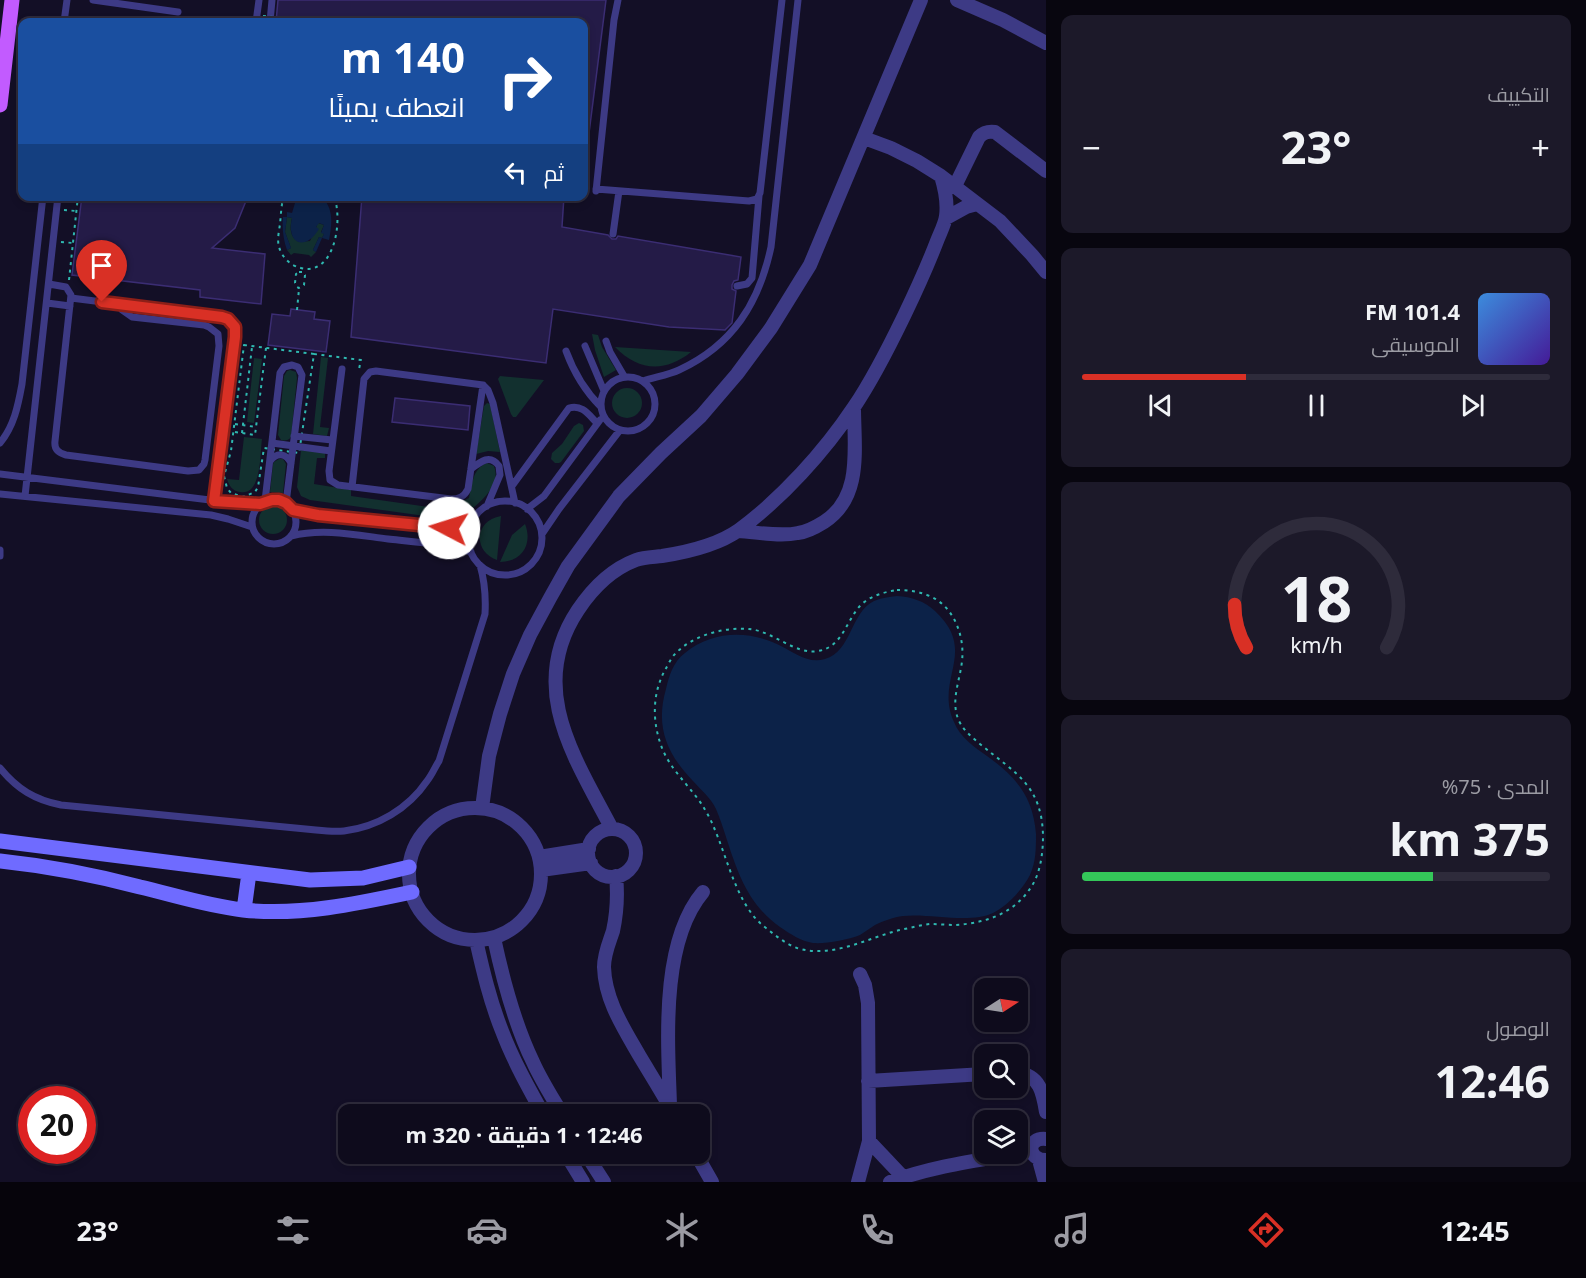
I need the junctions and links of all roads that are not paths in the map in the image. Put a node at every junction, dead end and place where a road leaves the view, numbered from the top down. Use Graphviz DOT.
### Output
graph roads {
  1 [pos="12,0"];
  2 [pos="67,0"];
  3 [pos="93,0"];
  4 [pos="259,0"];
  5 [pos="272,0"];
  6 [pos="618,0"];
  7 [pos="782,0"];
  8 [pos="798,0"];
  9 [pos="921,0"];
  10 [pos="957,0"];
  11 [pos="178,12"];
  12 [pos="65,18"];
  13 [pos="257,18"];
  14 [pos="272,18"];
  15 [pos="1046,43"];
  16 [pos="0,105"];
  17 [pos="864,138"];
  18 [pos="1046,171"];
  19 [pos="941,176"];
  20 [pos="955,186"];
  21 [pos="619,191"];
  22 [pos="759,196"];
  23 [pos="42,201"];
  24 [pos="58,201"];
  25 [pos="977,204"];
  26 [pos="946,218"];
  27 [pos="613,234"];
  28 [pos="1046,251"];
  29 [pos="1032,255"];
  30 [pos="1046,273"];
  31 [pos="49,285"];
  32 [pos="737,286"];
  33 [pos="70,302"];
  34 [pos="47,303"];
  35 [pos="119,304"];
  36 [pos="606,341"];
  37 [pos="585,346"];
  38 [pos="566,351"];
  39 [pos="342,369"];
  40 [pos="624,376"];
  41 [pos="643,381"];
  42 [pos="483,385"];
  43 [pos="604,391"];
  44 [pos="600,407"];
  45 [pos="854,407"];
  46 [pos="603,416"];
  47 [pos="597,423"];
  48 [pos="620,430"];
  49 [pos="294,436"];
  50 [pos="332,441"];
  51 [pos="0,443"];
  52 [pos="272,443"];
  53 [pos="293,446"];
  54 [pos="331,451"];
  55 [pos="270,460"];
  56 [pos="291,463"];
  57 [pos="471,469"];
  58 [pos="0,474"];
  59 [pos="27,477"];
  60 [pos="512,486"];
  61 [pos="352,487"];
  62 [pos="0,494"];
  63 [pos="25,496"];
  64 [pos="214,501"];
  65 [pos="262,503"];
  66 [pos="286,503"];
  67 [pos="516,503"];
  68 [pos="488,506"];
  69 [pos="528,509"];
  70 [pos="293,510"];
  71 [pos="472,522"];
  72 [pos="252,527"];
  73 [pos="738,531"];
  74 [pos="542,534"];
  75 [pos="291,536"];
  76 [pos="0,550"];
  77 [pos="471,552"];
  78 [pos="0,556"];
  79 [pos="480,565"];
  80 [pos="0,768"];
  81 [pos="482,808"];
  82 [pos="612,829"];
  83 [pos="0,842"];
  84 [pos="590,856"];
  85 [pos="0,861"];
  86 [pos="540,864"];
  87 [pos="409,867"];
  88 [pos="249,873"];
  89 [pos="616,876"];
  90 [pos="412,892"];
  91 [pos="703,892"];
  92 [pos="244,910"];
  93 [pos="494,938"];
  94 [pos="476,940"];
  95 [pos="860,974"];
  96 [pos="974,1075"];
  97 [pos="1028,1076"];
  98 [pos="868,1081"];
  99 [pos="538,1104"];
  100 [pos="556,1104"];
  101 [pos="668,1104"];
  102 [pos="672,1104"];
  103 [pos="1046,1112"];
  104 [pos="1046,1138"];
  105 [pos="868,1141"];
  106 [pos="1039,1157"];
  107 [pos="974,1161"];
  108 [pos="572,1164"];
  109 [pos="592,1164"];
  110 [pos="702,1164"];
  111 [pos="897,1180"];
  112 [pos="583,1182"];
  113 [pos="604,1182"];
  114 [pos="712,1182"];
  115 [pos="858,1182"];
  116 [pos="1045,1182"];
  1 -- 16 [label="main road"];
  2 -- 12 [label="lane"];
  3 -- 11 [label="lane"];
  4 -- 13 [label="lane"];
  5 -- 14 [label="lane"];
  6 -- 21 [label="lane"];
  7 -- 22 [label="lane"];
  8 -- 41 [label="lane"];
  9 -- 17 [label="street"];
  10 -- 15 [label="street"];
  17 -- 19 [label="street"];
  17 -- 81 [label="street"];
  18 -- 20 [label="street"];
  19 -- 20 [label="street"];
  19 -- 26 [label="street"];
  20 -- 25 [label="street"];
  21 -- 22 [label="lane"];
  21 -- 27 [label="lane"];
  22 -- 32 [label="lane"];
  23 -- 51 [label="lane"];
  24 -- 31 [label="lane"];
  25 -- 26 [label="street"];
  25 -- 29 [label="street"];
  26 -- 45 [label="street"];
  28 -- 29 [label="street"];
  29 -- 30 [label="street"];
  31 -- 33 [label="lane"];
  31 -- 34 [label="lane"];
  33 -- 34 [label="lane"];
  33 -- 35 [label="lane"];
  33 -- 35 [label="lane"];
  34 -- 59 [label="lane"];
  35 -- 64 [label="lane"];
  36 -- 40 [label="lane"];
  37 -- 43 [label="lane"];
  38 -- 44 [label="lane"];
  39 -- 50 [label="lane"];
  40 -- 41 [label="lane"];
  40 -- 43 [label="lane"];
  41 -- 48 [label="lane"];
  42 -- 57 [label="lane"];
  42 -- 60 [label="lane"];
  42 -- 61 [label="lane"];
  43 -- 44 [label="lane"];
  44 -- 46 [label="lane"];
  45 -- 73 [label="street"];
  45 -- 73 [label="street"];
  46 -- 47 [label="lane"];
  46 -- 48 [label="lane"];
  47 -- 60 [label="lane"];
  47 -- 69 [label="lane"];
  48 -- 74 [label="lane"];
  49 -- 50 [label="lane"];
  49 -- 52 [label="lane"];
  49 -- 53 [label="lane"];
  50 -- 54 [label="lane"];
  52 -- 53 [label="lane"];
  52 -- 55 [label="lane"];
  53 -- 54 [label="lane"];
  53 -- 56 [label="lane"];
  54 -- 61 [label="lane"];
  55 -- 56 [label="lane"];
  55 -- 65 [label="lane"];
  56 -- 66 [label="lane"];
  57 -- 61 [label="lane"];
  57 -- 68 [label="lane"];
  58 -- 59 [label="lane"];
  59 -- 63 [label="lane"];
  59 -- 64 [label="lane"];
  60 -- 67 [label="lane"];
  62 -- 63 [label="lane"];
  63 -- 72 [label="lane"];
  64 -- 65 [label="lane"];
  65 -- 66 [label="lane"];
  65 -- 72 [label="lane"];
  66 -- 70 [label="lane"];
  67 -- 68 [label="lane"];
  67 -- 69 [label="lane"];
  68 -- 71 [label="lane"];
  69 -- 74 [label="lane"];
  70 -- 71 [label="lane"];
  70 -- 75 [label="lane"];
  71 -- 77 [label="lane"];
  72 -- 75 [label="lane"];
  73 -- 82 [label="street"];
  74 -- 79 [label="lane"];
  75 -- 77 [label="lane"];
  76 -- 78 [label="lane"];
  77 -- 79 [label="lane"];
  79 -- 80 [label="lane"];
  81 -- 86 [label="street"];
  81 -- 87 [label="street"];
  82 -- 84 [label="street"];
  82 -- 89 [label="street"];
  83 -- 88 [label="street"];
  84 -- 86 [label="street"];
  84 -- 89 [label="street"];
  85 -- 92 [label="street"];
  86 -- 93 [label="street"];
  87 -- 88 [label="street"];
  87 -- 90 [label="street"];
  88 -- 92 [label="street"];
  89 -- 101 [label="street"];
  90 -- 92 [label="street"];
  90 -- 94 [label="street"];
  91 -- 102 [label="street"];
  93 -- 94 [label="street"];
  93 -- 100 [label="street"];
  94 -- 99 [label="street"];
  95 -- 98 [label="street"];
  96 -- 98 [label="street"];
  97 -- 103 [label="street"];
  98 -- 105 [label="street"];
  104 -- 106 [label="street"];
  105 -- 111 [label="street"];
  105 -- 115 [label="street"];
  106 -- 116 [label="street"];
  107 -- 111 [label="street"];
  108 -- 112 [label="street"];
  109 -- 113 [label="street"];
  110 -- 114 [label="street"];
}
